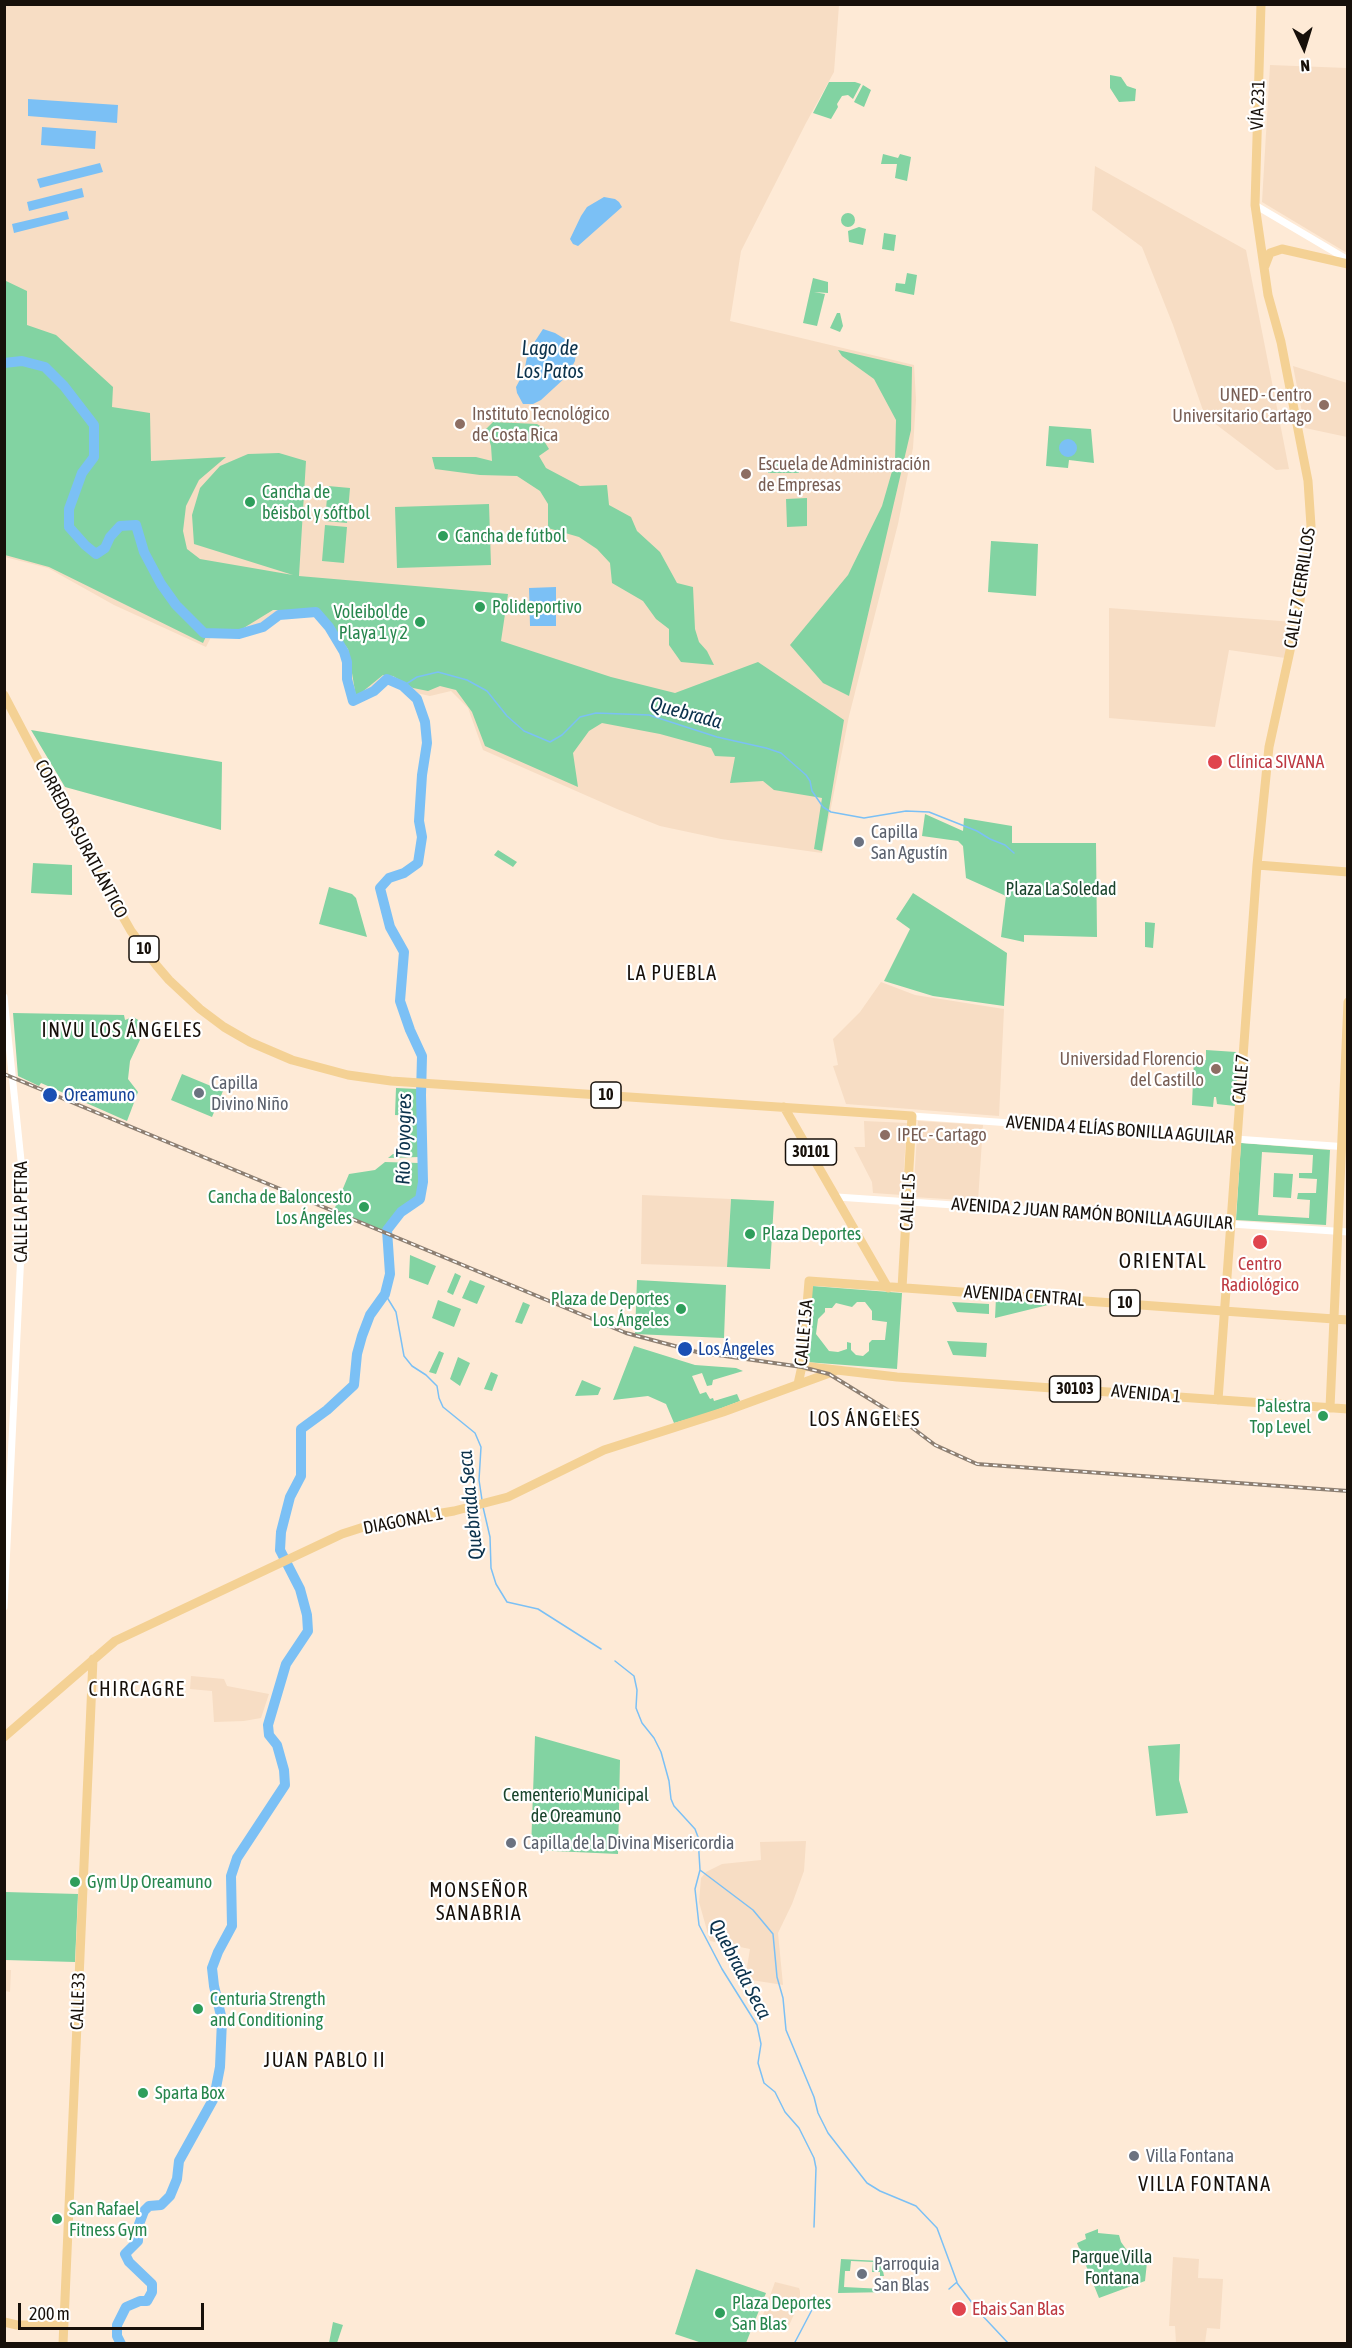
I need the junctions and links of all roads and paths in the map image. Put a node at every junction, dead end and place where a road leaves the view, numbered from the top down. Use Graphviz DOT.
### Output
graph roads {
  1 [pos="1261,4"];
  2 [pos="1255,205"];
  3 [pos="1347,262"];
  4 [pos="1264,269"];
  5 [pos="4,695"];
  6 [pos="1257,865"];
  7 [pos="1347,873"];
  8 [pos="4,997"];
  9 [pos="1347,1002"];
  10 [pos="784,1107"];
  11 [pos="813,1109"];
  12 [pos="912,1116"];
  13 [pos="791,1118"];
  14 [pos="1237,1137"];
  15 [pos="1344,1146"];
  16 [pos="837,1197"];
  17 [pos="908,1202"];
  18 [pos="1231,1224"];
  19 [pos="1337,1231"];
  20 [pos="1347,1232"];
  21 [pos="809,1281"];
  22 [pos="888,1287"];
  23 [pos="902,1288"];
  24 [pos="1224,1312"];
  25 [pos="1334,1319"];
  26 [pos="1347,1320"];
  27 [pos="802,1366"];
  28 [pos="835,1371"];
  29 [pos="798,1384"];
  30 [pos="1218,1400"];
  31 [pos="1330,1408"];
  32 [pos="1347,1409"];
  33 [pos="4,1607"];
  34 [pos="93,1659"];
  35 [pos="4,1737"];
  36 [pos="4,2322"];
  37 [pos="64,2325"];
  38 [pos="63,2343"];
  1 -- 2 [label="main road, VÍA 231"];
  2 -- 3 [label="street"];
  2 -- 4 [label="main road, CALLE 7 CERRILLOS"];
  3 -- 4 [label="main road"];
  4 -- 6 [label="main road, CALLE 7 CERRILLOS"];
  5 -- 10 [label="main road, CORREDOR SURATLÁNTICO / 10"];
  6 -- 7 [label="main road"];
  6 -- 14 [label="main road, CALLE 7"];
  8 -- 33 [label="street, CALLE LA PETRA"];
  9 -- 15 [label="main road"];
  10 -- 11 [label="main road, AVENIDA 4 ELÍAS BONILLA AGUILAR / 10"];
  10 -- 13 [label="main road, 30101"];
  11 -- 12 [label="main road, AVENIDA 4 ELÍAS BONILLA AGUILAR / 10"];
  11 -- 13 [label="main road"];
  12 -- 14 [label="street, AVENIDA 4 ELÍAS BONILLA AGUILAR"];
  12 -- 17 [label="main road, CALLE 15"];
  13 -- 16 [label="main road, 30101"];
  14 -- 15 [label="street, AVENIDA 4 ELÍAS BONILLA AGUILAR"];
  14 -- 18 [label="main road, CALLE 7"];
  15 -- 19 [label="main road"];
  16 -- 17 [label="street, AVENIDA 2 JUAN RAMÓN BONILLA AGUILAR"];
  16 -- 22 [label="main road"];
  17 -- 18 [label="street, AVENIDA 2 JUAN RAMÓN BONILLA AGUILAR"];
  17 -- 23 [label="main road, CALLE 15"];
  18 -- 19 [label="street, AVENIDA 2 JUAN RAMÓN BONILLA AGUILAR"];
  18 -- 24 [label="main road, CALLE 7"];
  19 -- 20 [label="street, AVENIDA 2 JUAN RAMÓN BONILLA AGUILAR"];
  19 -- 25 [label="main road"];
  21 -- 22 [label="main road, AVENIDA CENTRAL"];
  21 -- 27 [label="main road, CALLE 15A"];
  22 -- 23 [label="main road, AVENIDA CENTRAL"];
  23 -- 24 [label="main road, AVENIDA CENTRAL / 10"];
  24 -- 25 [label="main road, AVENIDA CENTRAL / 10"];
  24 -- 30 [label="main road, CALLE 7"];
  25 -- 26 [label="main road, AVENIDA CENTRAL / 10"];
  25 -- 31 [label="main road"];
  27 -- 28 [label="main road, AVENIDA 1 / 30103"];
  27 -- 29 [label="main road, CALLE 15A"];
  28 -- 29 [label="main road, DIAGONAL 1"];
  28 -- 30 [label="main road, AVENIDA 1 / 30103"];
  29 -- 34 [label="main road, DIAGONAL 1"];
  30 -- 31 [label="main road, AVENIDA 1 / 30103"];
  31 -- 32 [label="main road, AVENIDA 1 / 30103"];
  34 -- 35 [label="main road, DIAGONAL 1"];
  34 -- 37 [label="main road, CALLE 33"];
  36 -- 37 [label="main road"];
  37 -- 38 [label="main road, CALLE 33"];
}
